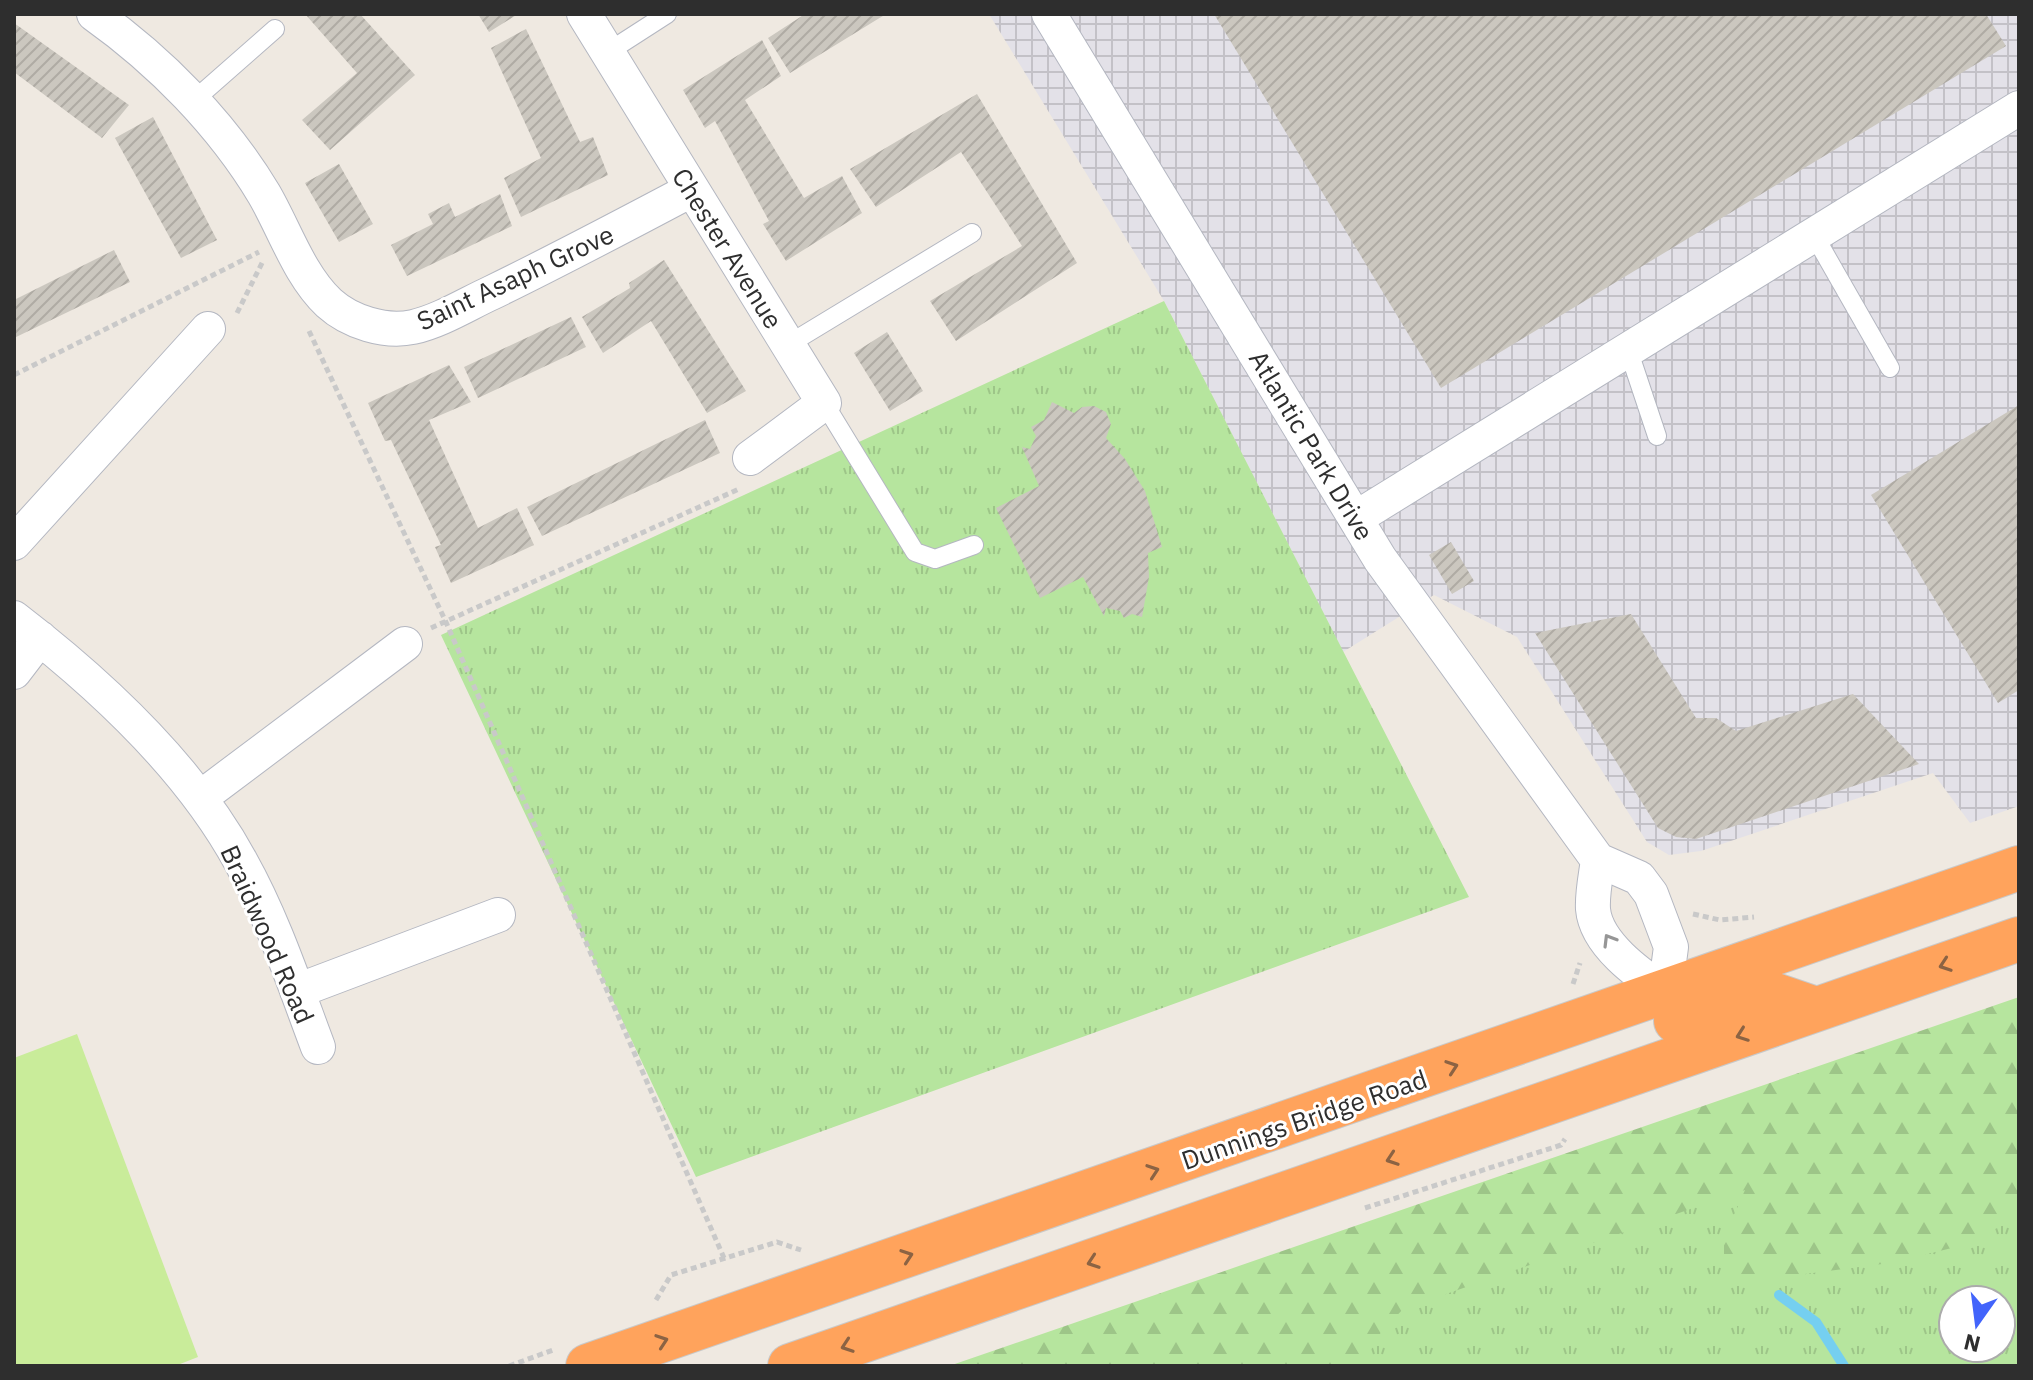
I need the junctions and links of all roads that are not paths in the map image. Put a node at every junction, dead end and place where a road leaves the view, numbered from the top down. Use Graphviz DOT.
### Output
graph roads {
  1 [pos="94,14"];
  2 [pos="584,14"];
  3 [pos="667,14"];
  4 [pos="1049,14"];
  5 [pos="275,29"];
  6 [pos="608,52"];
  7 [pos="192,102"];
  8 [pos="2019,108"];
  9 [pos="691,190"];
  10 [pos="972,233"];
  11 [pos="1814,235"];
  12 [pos="208,329"];
  13 [pos="789,344"];
  14 [pos="1628,349"];
  15 [pos="1890,368"];
  16 [pos="824,403"];
  17 [pos="1657,436"];
  18 [pos="748,472"];
  19 [pos="1356,518"];
  20 [pos="14,543"];
  21 [pos="974,545"];
  22 [pos="27,628"];
  23 [pos="405,644"];
  24 [pos="14,672"];
  25 [pos="200,798"];
  26 [pos="1598,860"];
  27 [pos="2019,868"];
  28 [pos="498,915"];
  29 [pos="2019,939"];
  30 [pos="297,991"];
  31 [pos="1676,1023"];
  32 [pos="318,1047"];
  33 [pos="588,1366"];
  34 [pos="790,1366"];
  1 -- 7 [label="street, Saint Asaph Grove"];
  2 -- 6 [label="street, Chester Avenue"];
  3 -- 6 [label="lane"];
  4 -- 19 [label="street, Atlantic Park Drive"];
  5 -- 7 [label="lane"];
  6 -- 9 [label="street, Chester Avenue"];
  7 -- 9 [label="street, Saint Asaph Grove"];
  8 -- 11 [label="street"];
  9 -- 13 [label="street, Chester Avenue"];
  10 -- 13 [label="lane"];
  11 -- 14 [label="street"];
  11 -- 15 [label="lane"];
  12 -- 20 [label="street"];
  13 -- 16 [label="street, Chester Avenue"];
  14 -- 17 [label="lane"];
  14 -- 19 [label="street"];
  16 -- 18 [label="street"];
  16 -- 21 [label="lane"];
  19 -- 26 [label="street, Atlantic Park Drive"];
  22 -- 24 [label="street"];
  22 -- 25 [label="street, Braidwood Road"];
  23 -- 25 [label="street"];
  25 -- 30 [label="street, Braidwood Road"];
  31 -- 26 [label="street, one-way"];
  26 -- 31 [label="street"];
  27 -- 31 [label="highway, Dunnings Bridge Road"];
  28 -- 30 [label="street"];
  29 -- 31 [label="highway, Dunnings Bridge Road, one-way"];
  30 -- 32 [label="street, Braidwood Road"];
  33 -- 31 [label="highway, Dunnings Bridge Road, one-way"];
  31 -- 34 [label="highway, Dunnings Bridge Road, one-way"];
}
